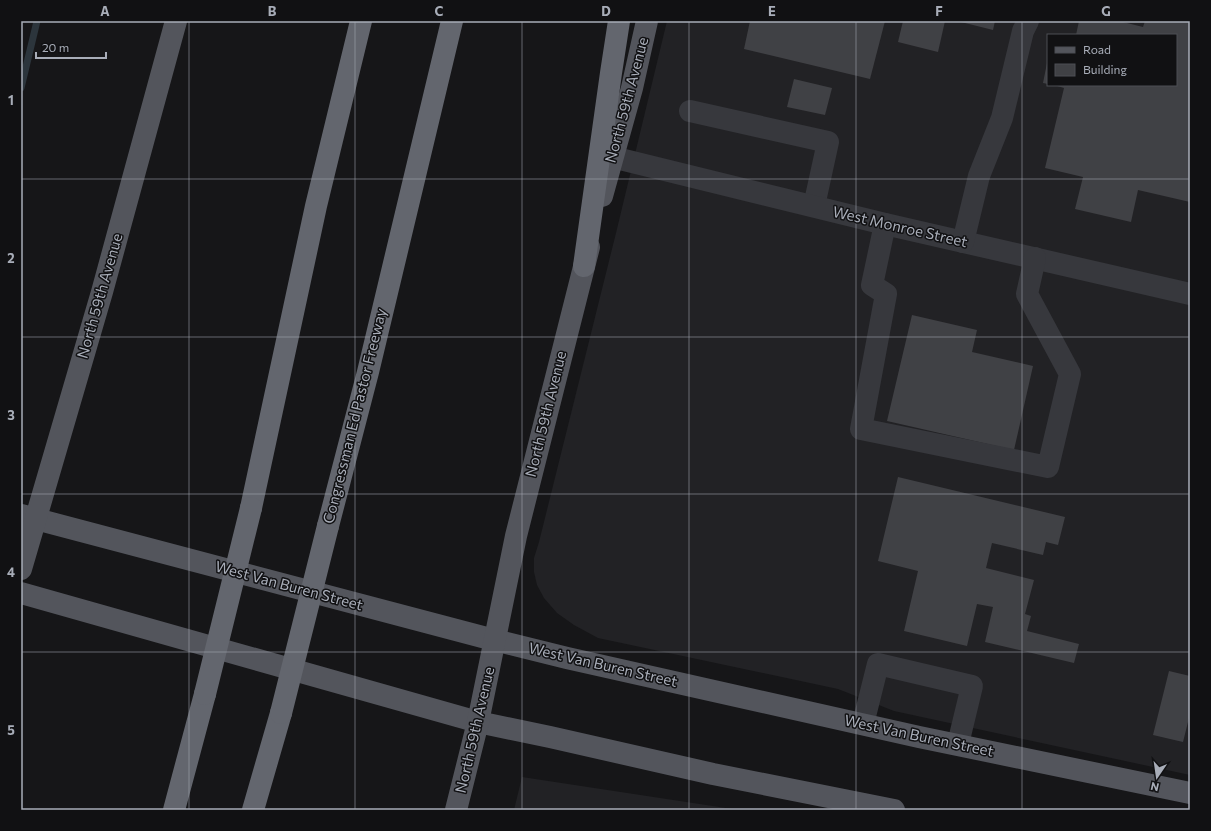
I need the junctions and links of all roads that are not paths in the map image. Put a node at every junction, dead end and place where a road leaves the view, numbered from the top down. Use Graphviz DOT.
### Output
graph roads {
  1 [pos="176,21"];
  2 [pos="361,21"];
  3 [pos="452,21"];
  4 [pos="619,21"];
  5 [pos="647,21"];
  6 [pos="1028,21"];
  7 [pos="690,111"];
  8 [pos="612,157"];
  9 [pos="814,206"];
  10 [pos="885,224"];
  11 [pos="963,242"];
  12 [pos="1035,258"];
  13 [pos="584,266"];
  14 [pos="1190,294"];
  15 [pos="28,517"];
  16 [pos="21,569"];
  17 [pos="21,593"];
  18 [pos="494,640"];
  19 [pos="478,722"];
  20 [pos="863,724"];
  21 [pos="958,744"];
  22 [pos="1190,793"];
  23 [pos="174,810"];
  24 [pos="253,810"];
  25 [pos="456,810"];
  26 [pos="894,810"];
  1 -- 15 [label="main road, North 59th Avenue"];
  2 -- 23 [label="highway, bridge"];
  3 -- 24 [label="highway, Congressman Ed Pastor Freeway, bridge"];
  4 -- 13 [label="highway"];
  5 -- 8 [label="main road, North 59th Avenue"];
  6 -- 11 [label="street"];
  7 -- 9 [label="street"];
  8 -- 9 [label="street, West Monroe Street"];
  8 -- 13 [label="main road, North 59th Avenue"];
  9 -- 10 [label="street, West Monroe Street"];
  10 -- 11 [label="street, West Monroe Street"];
  10 -- 12 [label="street"];
  11 -- 12 [label="street, West Monroe Street"];
  12 -- 14 [label="street, West Monroe Street"];
  13 -- 18 [label="main road, North 59th Avenue"];
  15 -- 16 [label="main road, North 59th Avenue"];
  15 -- 18 [label="main road, West Van Buren Street"];
  17 -- 19 [label="main road"];
  18 -- 19 [label="main road, North 59th Avenue"];
  18 -- 20 [label="main road, West Van Buren Street"];
  19 -- 25 [label="main road, North 59th Avenue"];
  19 -- 26 [label="main road"];
  20 -- 21 [label="main road, West Van Buren Street"];
  20 -- 21 [label="street"];
  21 -- 22 [label="main road, West Van Buren Street"];
}
